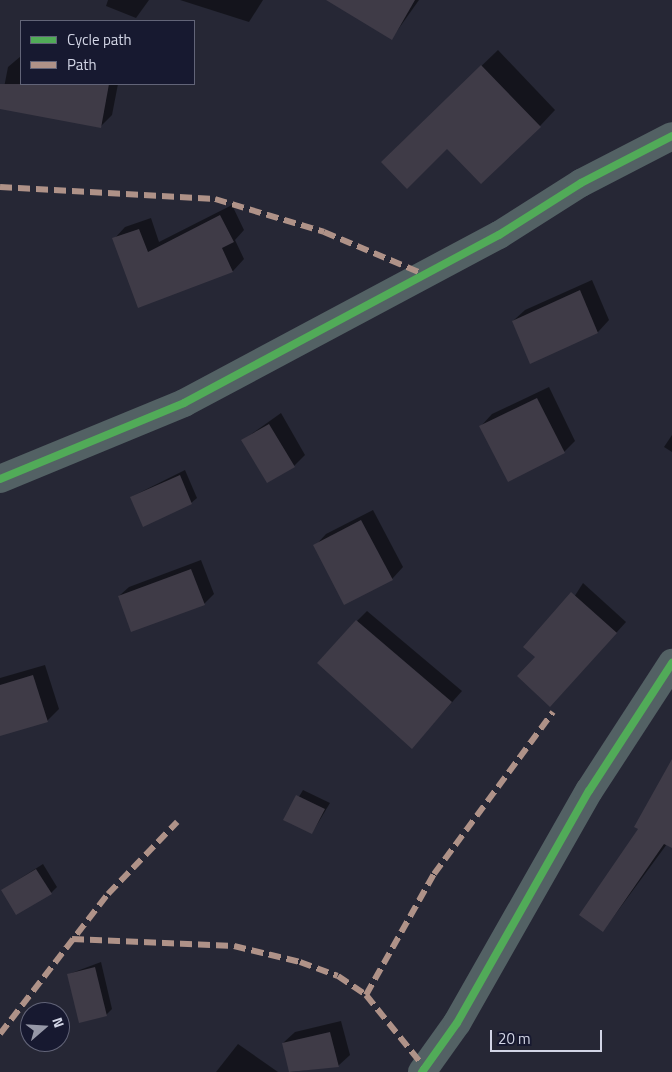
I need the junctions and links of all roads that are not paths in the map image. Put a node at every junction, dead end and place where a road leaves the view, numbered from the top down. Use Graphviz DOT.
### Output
graph roads {
  1 [pos="672,136"];
  2 [pos="0,479"];
  3 [pos="667,680"];
  4 [pos="422,1072"];
  1 -- 2 [label="street"];
  3 -- 4 [label="street"];
}
